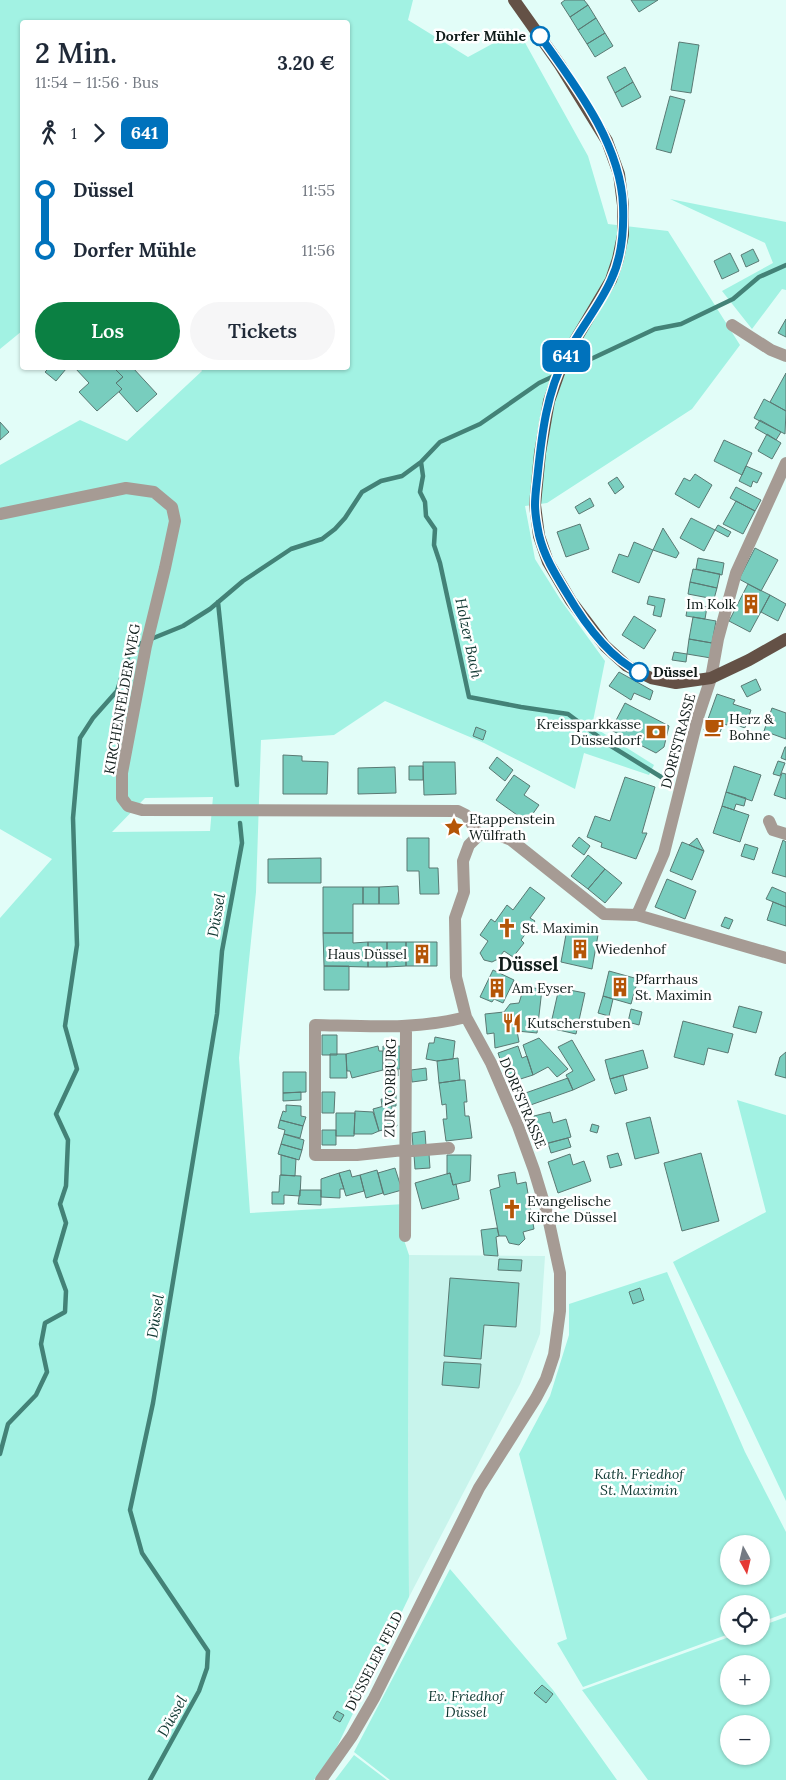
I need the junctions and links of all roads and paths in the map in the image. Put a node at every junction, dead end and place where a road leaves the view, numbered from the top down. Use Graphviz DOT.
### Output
graph roads {
  1 [pos="514,0"];
  2 [pos="732,325"];
  3 [pos="786,356"];
  4 [pos="786,463"];
  5 [pos="0,514"];
  6 [pos="786,639"];
  7 [pos="711,678"];
  8 [pos="769,821"];
  9 [pos="786,834"];
  10 [pos="479,835"];
  11 [pos="638,915"];
  12 [pos="786,958"];
  13 [pos="466,1017"];
  14 [pos="406,1027"];
  15 [pos="449,1148"];
  16 [pos="404,1150"];
  17 [pos="404,1236"];
  18 [pos="447,1550"];
  19 [pos="321,1780"];
  1 -- 7 [label="main road"];
  2 -- 3 [label="street"];
  4 -- 7 [label="street, DORFSTRASSE"];
  5 -- 10 [label="street, KIRCHENFELDER WEG"];
  6 -- 7 [label="main road"];
  7 -- 11 [label="street, DORFSTRASSE"];
  8 -- 9 [label="street"];
  10 -- 11 [label="street"];
  10 -- 13 [label="street, DORFSTRASSE"];
  11 -- 12 [label="street"];
  13 -- 14 [label="street"];
  13 -- 18 [label="street, DORFSTRASSE"];
  14 -- 16 [label="street, ZUR VORBURG"];
  14 -- 16 [label="street, ZUR VORBURG"];
  15 -- 16 [label="street, ZUR VORBURG"];
  16 -- 17 [label="street, ZUR VORBURG"];
  18 -- 19 [label="street, DÜSSELER FELD"];
}
